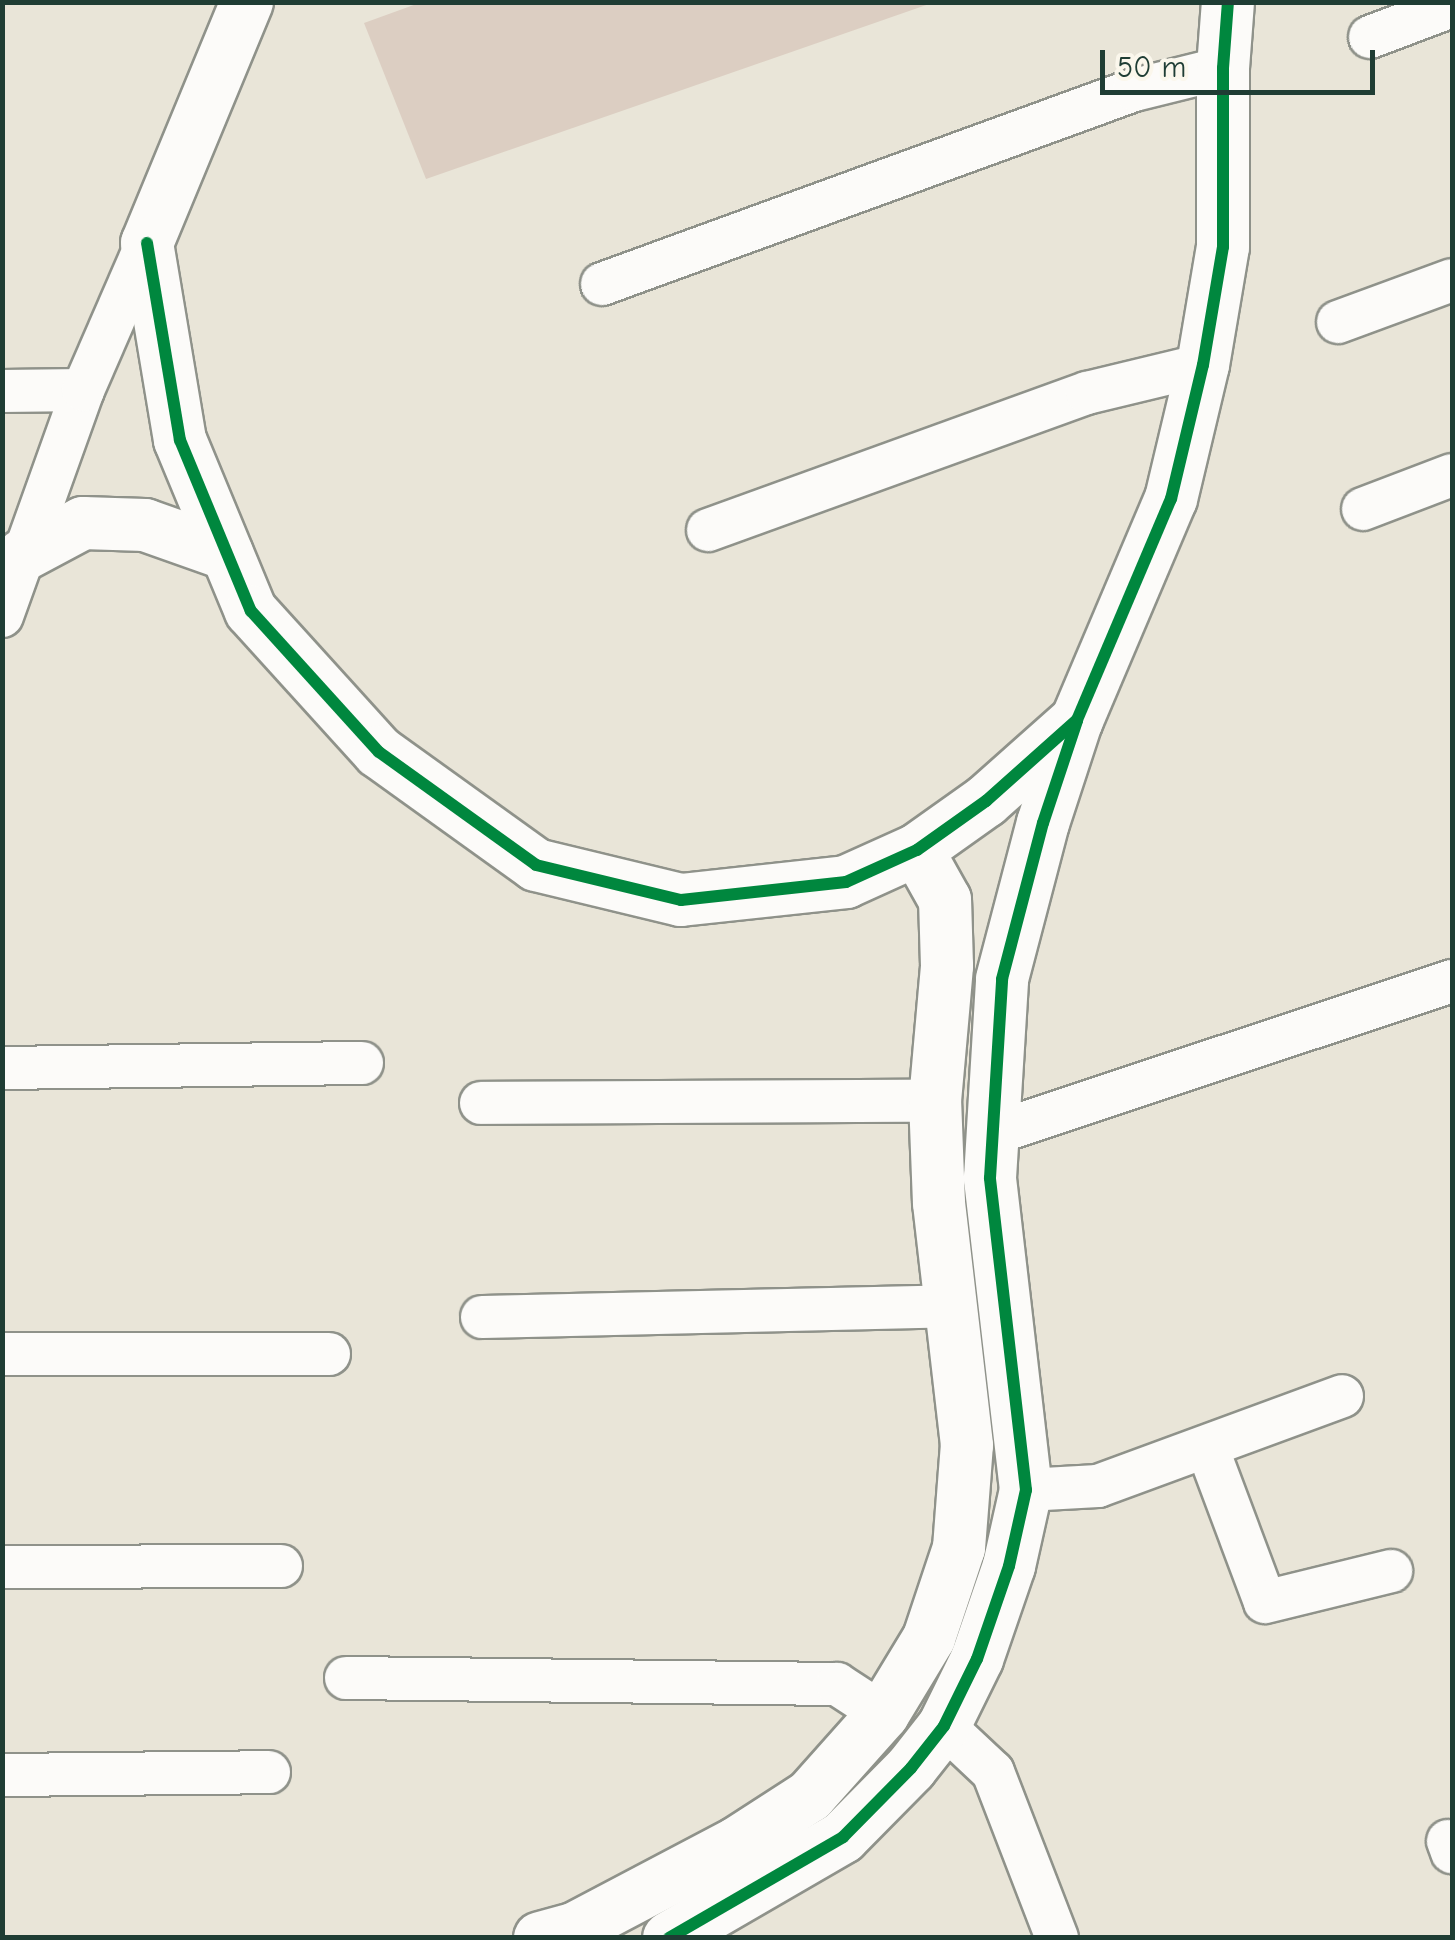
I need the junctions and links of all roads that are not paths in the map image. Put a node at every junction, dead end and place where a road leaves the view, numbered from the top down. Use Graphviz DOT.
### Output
graph roads {
  1 [pos="1228,2"];
  2 [pos="1452,6"];
  3 [pos="228,16"];
  4 [pos="1370,36"];
  5 [pos="1223,68"];
  6 [pos="147,244"];
  7 [pos="1452,280"];
  8 [pos="602,284"];
  9 [pos="1338,322"];
  10 [pos="1203,365"];
  11 [pos="83,390"];
  12 [pos="2,391"];
  13 [pos="1452,475"];
  14 [pos="1363,509"];
  15 [pos="708,530"];
  16 [pos="227,554"];
  17 [pos="23,555"];
  18 [pos="2,616"];
  19 [pos="1077,720"];
  20 [pos="918,850"];
  21 [pos="1452,981"];
  22 [pos="362,1063"];
  23 [pos="2,1068"];
  24 [pos="935,1101"];
  25 [pos="481,1103"];
  26 [pos="992,1134"];
  27 [pos="952,1306"];
  28 [pos="482,1317"];
  29 [pos="2,1354"];
  30 [pos="328,1354"];
  31 [pos="1342,1396"];
  32 [pos="1207,1447"];
  33 [pos="1026,1490"];
  34 [pos="281,1566"];
  35 [pos="2,1567"];
  36 [pos="1391,1572"];
  37 [pos="346,1678"];
  38 [pos="884,1714"];
  39 [pos="944,1726"];
  40 [pos="269,1772"];
  41 [pos="2,1776"];
  42 [pos="540,1938"];
  43 [pos="669,1938"];
  44 [pos="1056,1938"];
  1 -- 5 [label="street"];
  2 -- 4 [label="street"];
  3 -- 6 [label="street"];
  5 -- 8 [label="street"];
  5 -- 10 [label="street"];
  6 -- 11 [label="street"];
  6 -- 16 [label="street"];
  7 -- 9 [label="street"];
  10 -- 15 [label="street"];
  10 -- 19 [label="street"];
  11 -- 12 [label="street"];
  11 -- 17 [label="street"];
  13 -- 14 [label="street"];
  16 -- 17 [label="street"];
  16 -- 20 [label="street"];
  17 -- 18 [label="street"];
  19 -- 20 [label="street"];
  19 -- 26 [label="street"];
  20 -- 24 [label="street"];
  21 -- 26 [label="street"];
  22 -- 23 [label="street"];
  24 -- 25 [label="street"];
  24 -- 27 [label="street"];
  26 -- 33 [label="street"];
  27 -- 28 [label="street"];
  27 -- 38 [label="street"];
  29 -- 30 [label="street"];
  31 -- 32 [label="street"];
  32 -- 33 [label="street"];
  32 -- 36 [label="street"];
  33 -- 39 [label="street"];
  34 -- 35 [label="street"];
  37 -- 38 [label="street"];
  38 -- 42 [label="street"];
  39 -- 43 [label="street"];
  39 -- 44 [label="street"];
  40 -- 41 [label="street"];
}
